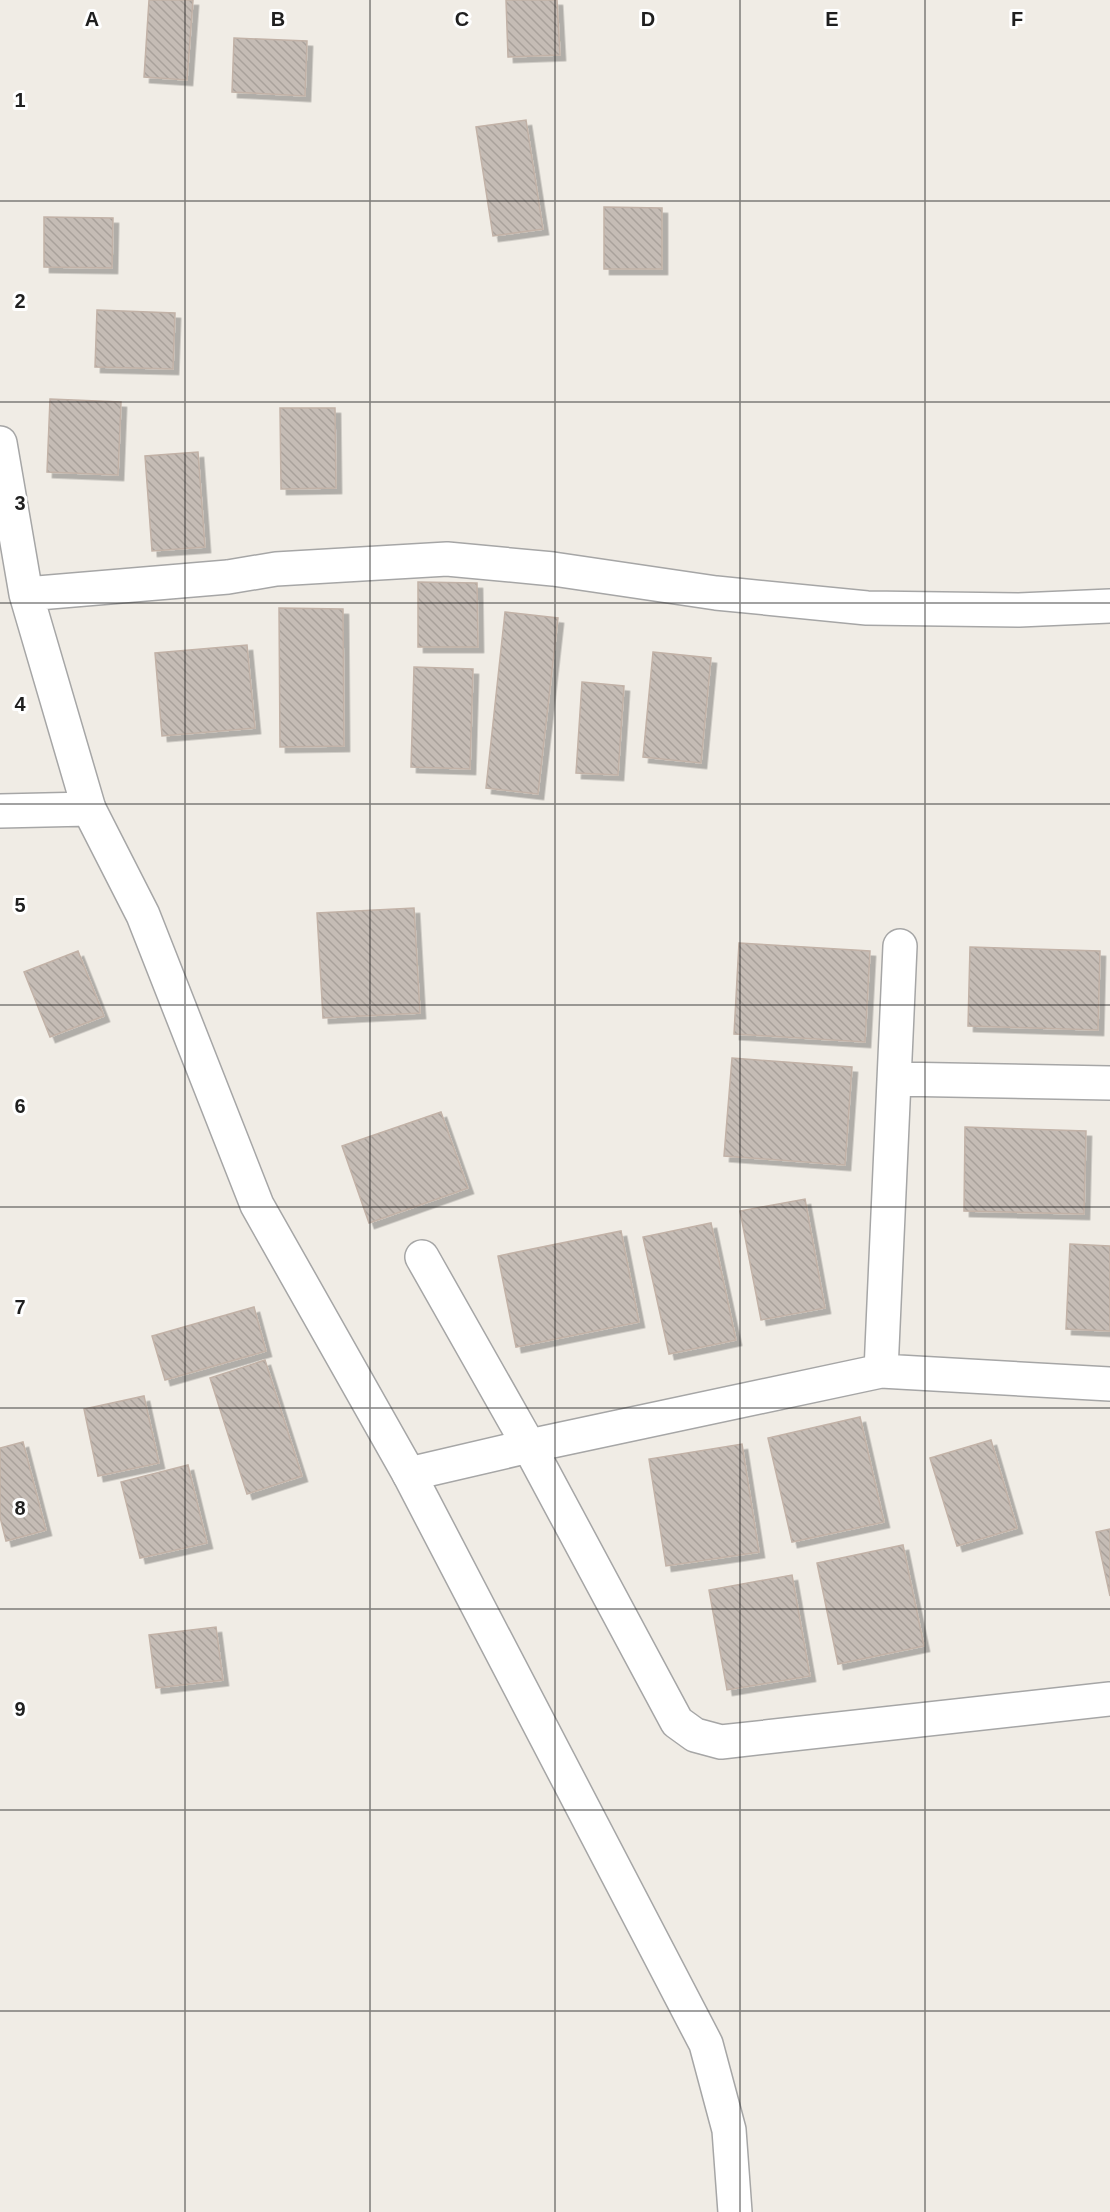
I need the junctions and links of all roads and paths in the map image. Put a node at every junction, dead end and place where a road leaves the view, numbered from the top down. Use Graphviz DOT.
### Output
graph roads {
  1 [pos="0,444"];
  2 [pos="27,594"];
  3 [pos="1110,606"];
  4 [pos="89,809"];
  5 [pos="0,811"];
  6 [pos="900,946"];
  7 [pos="894,1079"];
  8 [pos="1110,1083"];
  9 [pos="422,1257"];
  10 [pos="881,1371"];
  11 [pos="1110,1384"];
  12 [pos="529,1446"];
  13 [pos="409,1474"];
  14 [pos="1110,1699"];
  15 [pos="735,2212"];
  1 -- 2 [label="street"];
  2 -- 3 [label="street"];
  2 -- 4 [label="street"];
  4 -- 5 [label="street"];
  4 -- 13 [label="street"];
  6 -- 7 [label="street"];
  7 -- 8 [label="street"];
  7 -- 10 [label="street"];
  9 -- 12 [label="street"];
  10 -- 11 [label="street"];
  10 -- 12 [label="street"];
  12 -- 13 [label="street"];
  12 -- 14 [label="street"];
  13 -- 15 [label="street"];
}
